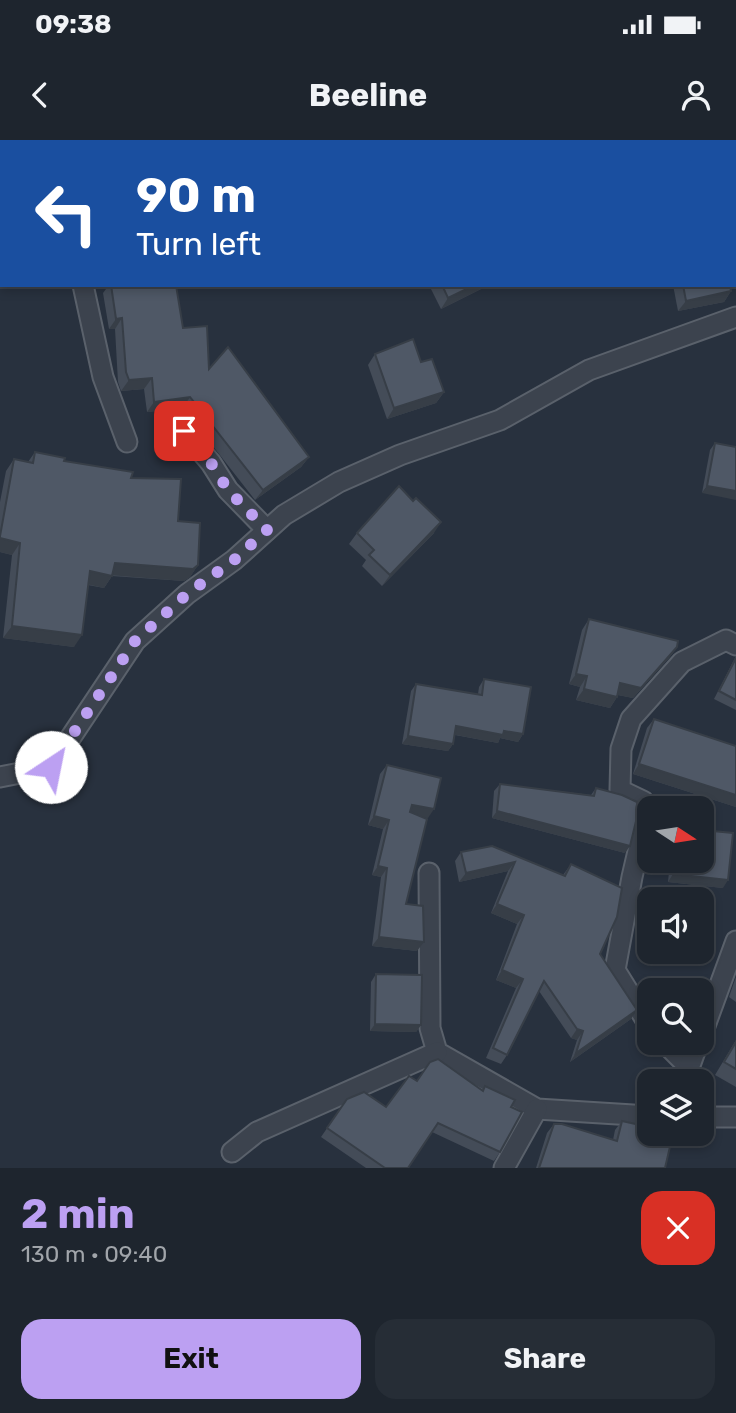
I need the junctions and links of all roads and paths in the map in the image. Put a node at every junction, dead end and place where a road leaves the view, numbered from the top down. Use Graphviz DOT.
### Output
graph roads {
  1 [pos="83,287"];
  2 [pos="736,317"];
  3 [pos="184,431"];
  4 [pos="127,442"];
  5 [pos="267,530"];
  6 [pos="736,645"];
  7 [pos="0,777"];
  8 [pos="429,873"];
  9 [pos="736,941"];
  10 [pos="714,1001"];
  11 [pos="637,1006"];
  12 [pos="437,1052"];
  13 [pos="537,1108"];
  14 [pos="637,1115"];
  15 [pos="714,1117"];
  16 [pos="736,1117"];
  17 [pos="232,1152"];
  18 [pos="504,1168"];
  1 -- 4 [label="street"];
  2 -- 5 [label="street"];
  3 -- 5 [label="street"];
  5 -- 7 [label="street"];
  6 -- 11 [label="street"];
  8 -- 12 [label="street"];
  9 -- 10 [label="street"];
  12 -- 13 [label="street"];
  12 -- 17 [label="street"];
  13 -- 14 [label="street"];
  13 -- 18 [label="street"];
  15 -- 16 [label="street"];
}
